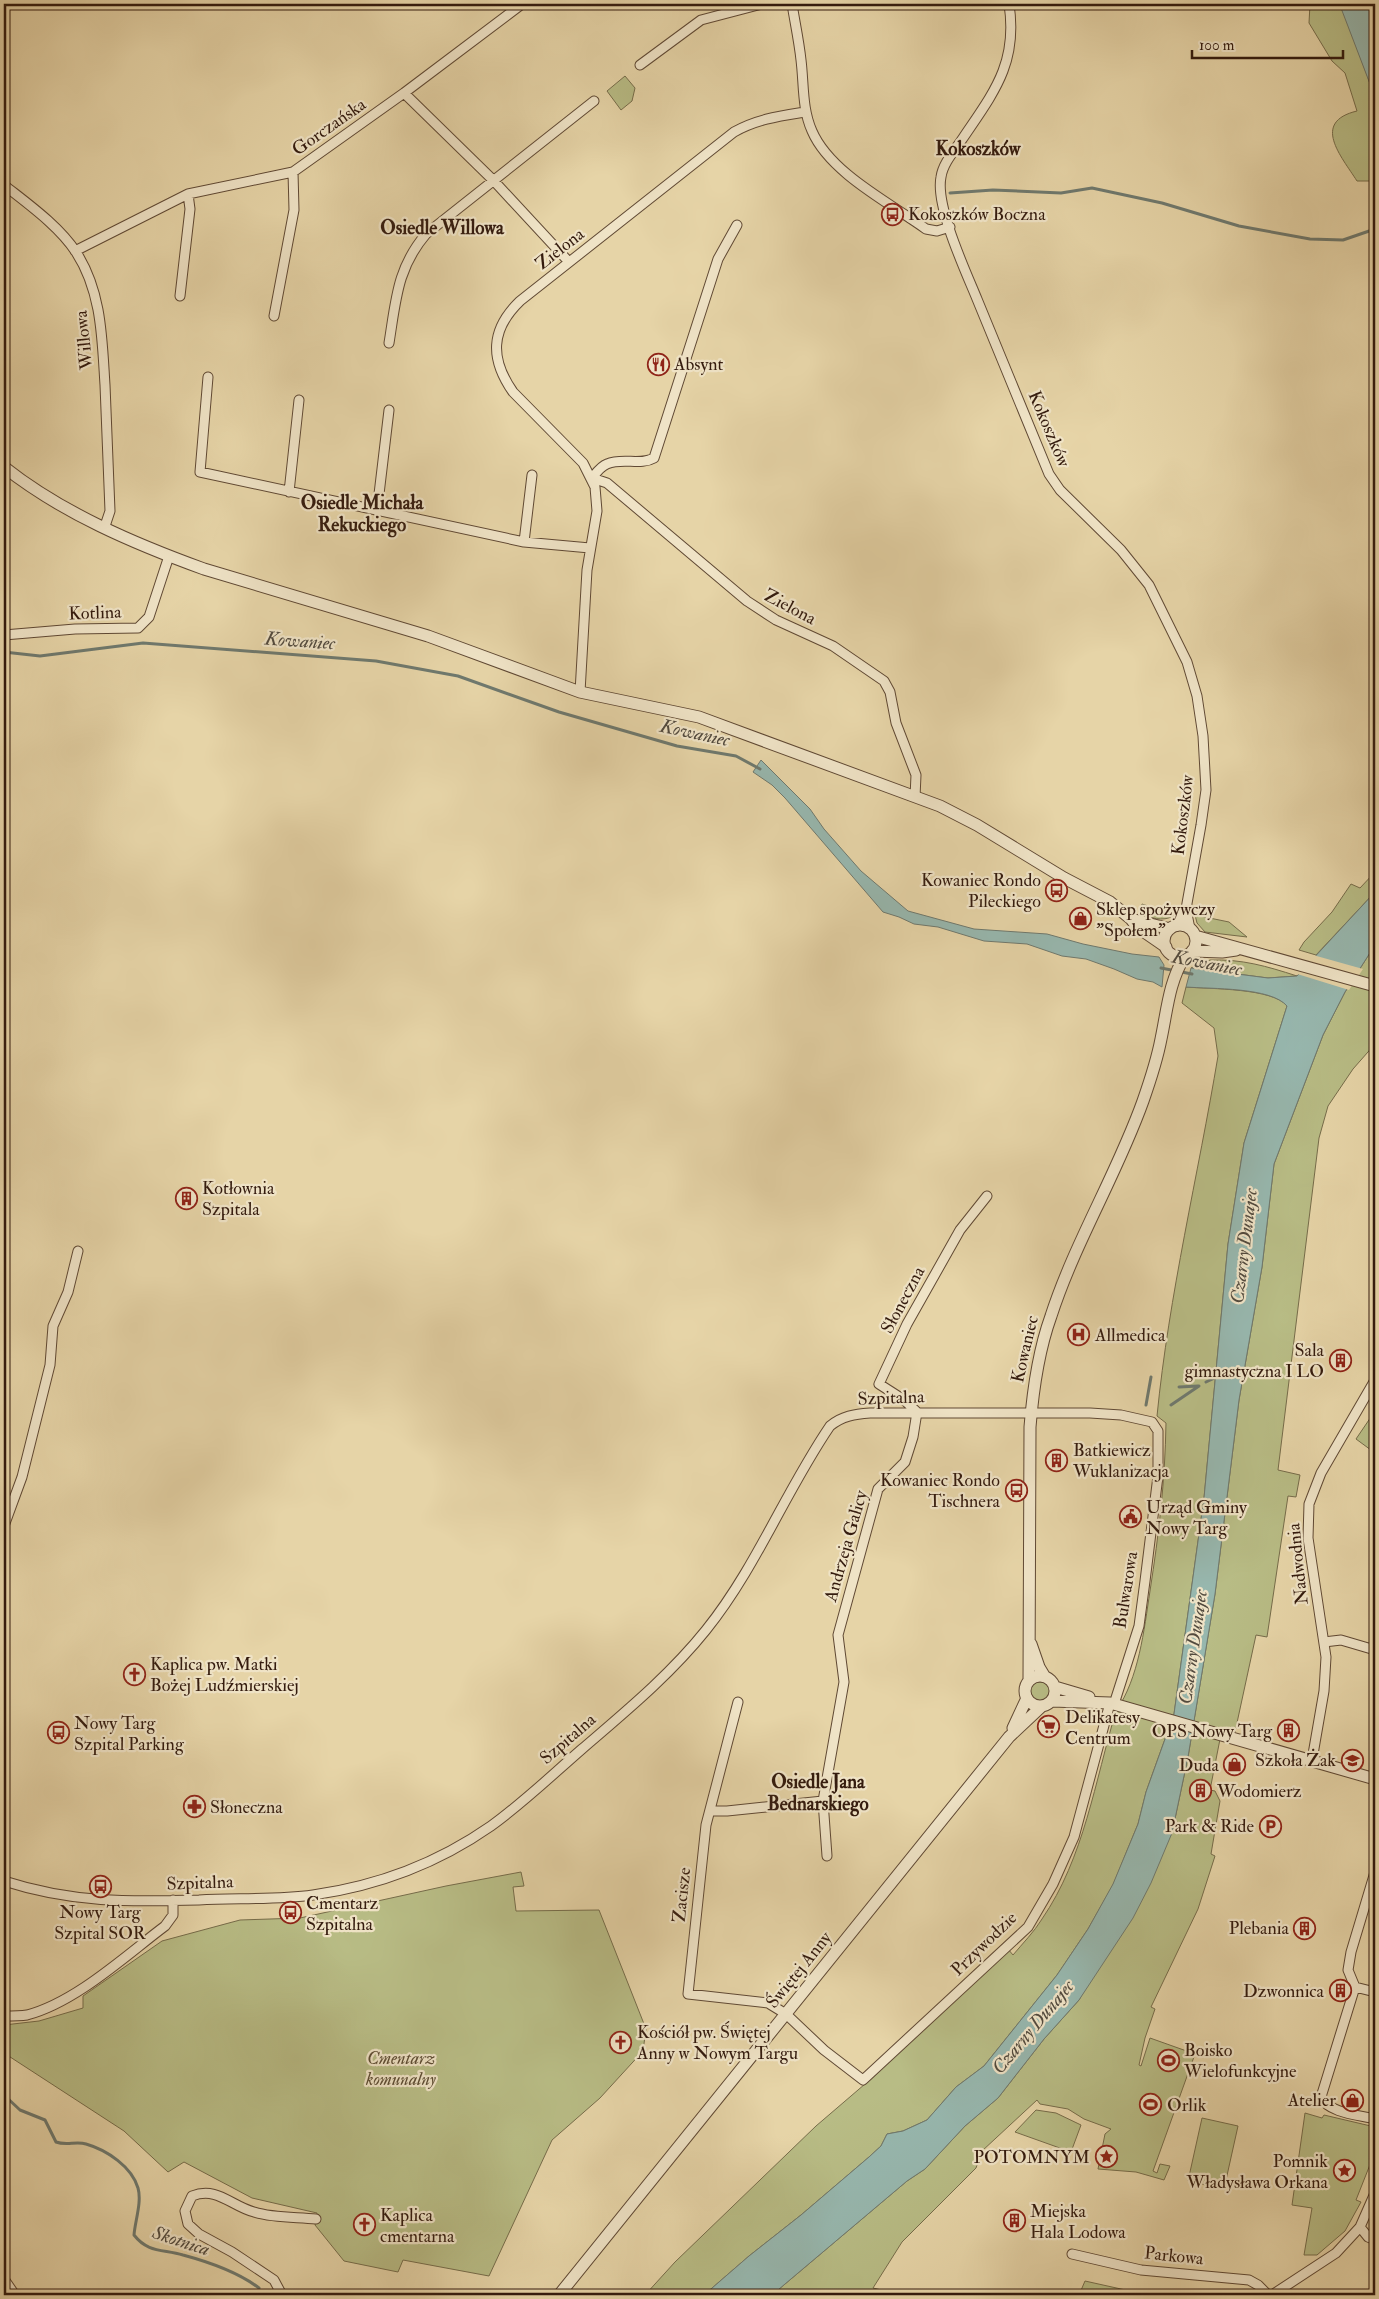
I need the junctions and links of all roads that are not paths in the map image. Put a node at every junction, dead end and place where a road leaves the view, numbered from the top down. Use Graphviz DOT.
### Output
graph roads {
  1 [pos="522,4"];
  2 [pos="762,4"];
  3 [pos="792,4"];
  4 [pos="1009,4"];
  5 [pos="640,66"];
  6 [pos="404,93"];
  7 [pos="594,101"];
  8 [pos="805,112"];
  9 [pos="293,172"];
  10 [pos="494,181"];
  11 [pos="4,185"];
  12 [pos="188,194"];
  13 [pos="737,225"];
  14 [pos="950,227"];
  15 [pos="75,251"];
  16 [pos="569,262"];
  17 [pos="180,296"];
  18 [pos="274,316"];
  19 [pos="389,343"];
  20 [pos="208,377"];
  21 [pos="299,400"];
  22 [pos="389,410"];
  23 [pos="4,467"];
  24 [pos="532,475"];
  25 [pos="592,478"];
  26 [pos="289,492"];
  27 [pos="377,511"];
  28 [pos="105,526"];
  29 [pos="524,542"];
  30 [pos="590,548"];
  31 [pos="169,556"];
  32 [pos="4,635"];
  33 [pos="580,692"];
  34 [pos="915,797"];
  35 [pos="1186,909"];
  36 [pos="1131,919"];
  37 [pos="1174,928"];
  38 [pos="1193,933"];
  39 [pos="1167,949"];
  40 [pos="1237,949"];
  41 [pos="1188,954"];
  42 [pos="1173,980"];
  43 [pos="1375,986"];
  44 [pos="987,1196"];
  45 [pos="78,1251"];
  46 [pos="1375,1380"];
  47 [pos="917,1412"];
  48 [pos="1031,1414"];
  49 [pos="4,1526"];
  50 [pos="1028,1630"];
  51 [pos="1324,1642"];
  52 [pos="1375,1650"];
  53 [pos="1045,1677"];
  54 [pos="1029,1681"];
  55 [pos="1055,1687"];
  56 [pos="1027,1698"];
  57 [pos="738,1702"];
  58 [pos="1111,1703"];
  59 [pos="1047,1704"];
  60 [pos="1009,1737"];
  61 [pos="1312,1760"];
  62 [pos="1375,1779"];
  63 [pos="823,1801"];
  64 [pos="710,1811"];
  65 [pos="826,1856"];
  66 [pos="1375,1872"];
  67 [pos="4,1881"];
  68 [pos="173,1900"];
  69 [pos="1356,1987"];
  70 [pos="1371,1990"];
  71 [pos="786,2014"];
  72 [pos="4,2016"];
  73 [pos="1375,2119"];
  74 [pos="1375,2193"];
  75 [pos="316,2219"];
  76 [pos="1360,2227"];
  77 [pos="1375,2240"];
  78 [pos="1072,2254"];
  79 [pos="4,2279"];
  80 [pos="15,2295"];
  81 [pos="282,2295"];
  82 [pos="559,2295"];
  83 [pos="1270,2295"];
  1 -- 6 [label="street, Gorczańska"];
  2 -- 5 [label="street"];
  3 -- 8 [label="street"];
  4 -- 14 [label="street, Kokoszków"];
  6 -- 9 [label="street, Gorczańska"];
  6 -- 10 [label="street"];
  7 -- 10 [label="street"];
  8 -- 14 [label="street"];
  8 -- 16 [label="street, Zielona"];
  9 -- 12 [label="street, Gorczańska"];
  9 -- 18 [label="street"];
  10 -- 16 [label="street"];
  10 -- 19 [label="street"];
  11 -- 15 [label="street, Willowa"];
  12 -- 15 [label="street, Gorczańska"];
  12 -- 17 [label="street"];
  13 -- 25 [label="street"];
  14 -- 35 [label="street, Kokoszków"];
  15 -- 28 [label="street, Willowa"];
  16 -- 25 [label="street, Zielona"];
  20 -- 26 [label="street"];
  21 -- 26 [label="street"];
  22 -- 27 [label="street"];
  23 -- 28 [label="street"];
  24 -- 29 [label="street"];
  25 -- 30 [label="street, Zielona"];
  25 -- 34 [label="street, Zielona"];
  26 -- 27 [label="street"];
  27 -- 29 [label="street"];
  28 -- 31 [label="street"];
  29 -- 30 [label="street"];
  30 -- 33 [label="street, Zielona"];
  31 -- 32 [label="street, Kotlina"];
  31 -- 33 [label="street"];
  33 -- 34 [label="street"];
  34 -- 36 [label="street"];
  35 -- 37 [label="street, Kokoszków"];
  35 -- 38 [label="street, Kokoszków"];
  36 -- 37 [label="street"];
  36 -- 39 [label="street"];
  37 -- 38 [label="street"];
  37 -- 39 [label="street"];
  38 -- 40 [label="street"];
  38 -- 41 [label="street"];
  39 -- 41 [label="street"];
  39 -- 42 [label="street, Kowaniec"];
  40 -- 41 [label="street"];
  40 -- 43 [label="street"];
  41 -- 42 [label="street, Kowaniec"];
  42 -- 48 [label="street, Kowaniec"];
  44 -- 47 [label="street, Słoneczna"];
  45 -- 49 [label="street"];
  46 -- 51 [label="street, Nadwodnia"];
  47 -- 48 [label="street, Szpitalna"];
  47 -- 63 [label="street, Andrzeja Galicy"];
  47 -- 68 [label="street, Szpitalna"];
  48 -- 50 [label="street, Kowaniec"];
  48 -- 58 [label="street, Bulwarowa"];
  50 -- 53 [label="street, Kowaniec"];
  50 -- 54 [label="street, Kowaniec"];
  51 -- 52 [label="street"];
  51 -- 61 [label="street, Nadwodnia"];
  53 -- 54 [label="street"];
  53 -- 55 [label="street"];
  54 -- 56 [label="street"];
  55 -- 58 [label="street"];
  55 -- 59 [label="street"];
  56 -- 59 [label="street"];
  56 -- 60 [label="street, Świętej Anny"];
  57 -- 64 [label="street, Zacisze"];
  58 -- 59 [label="street"];
  58 -- 61 [label="street"];
  58 -- 71 [label="street, Przywodzie"];
  59 -- 60 [label="street, Świętej Anny"];
  60 -- 71 [label="street, Świętej Anny"];
  61 -- 62 [label="street"];
  63 -- 64 [label="street"];
  63 -- 65 [label="street, Andrzeja Galicy"];
  64 -- 71 [label="street, Zacisze"];
  66 -- 69 [label="street"];
  67 -- 68 [label="street, Szpitalna"];
  68 -- 72 [label="street"];
  69 -- 70 [label="street"];
  69 -- 73 [label="street"];
  71 -- 82 [label="street, Świętej Anny"];
  74 -- 76 [label="street"];
  75 -- 81 [label="street"];
  76 -- 77 [label="street"];
  76 -- 83 [label="street"];
  78 -- 83 [label="street, Parkowa"];
  79 -- 80 [label="street"];
}
